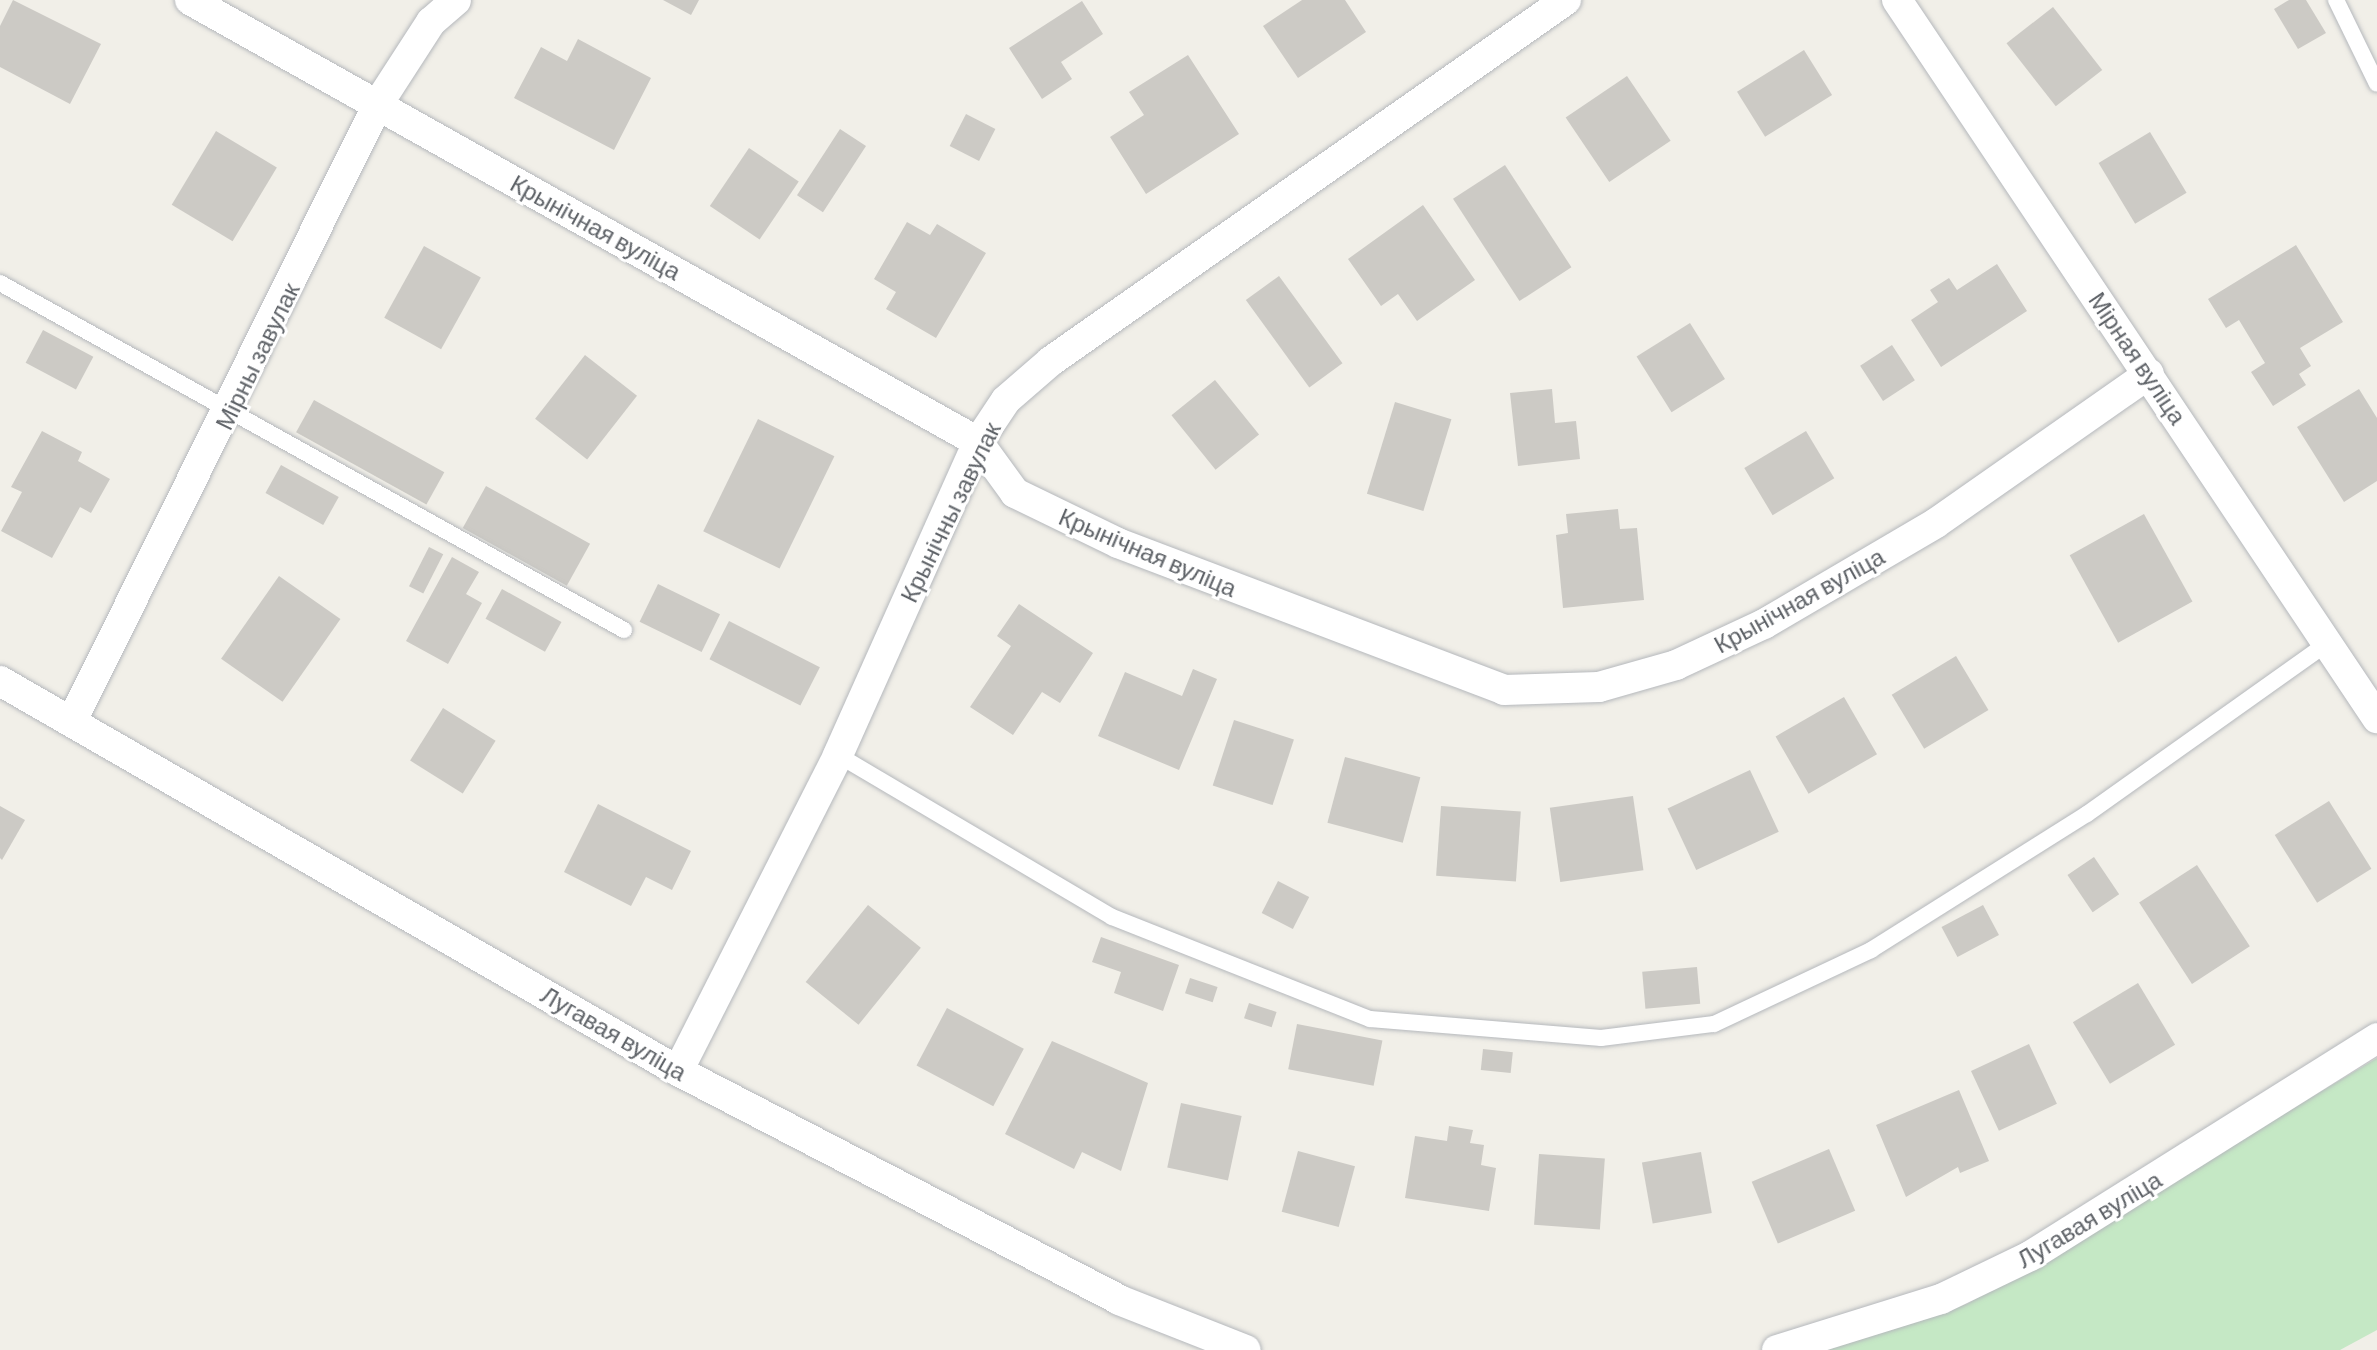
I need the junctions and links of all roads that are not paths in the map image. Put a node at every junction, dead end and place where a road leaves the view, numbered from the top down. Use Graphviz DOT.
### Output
graph roads {
  1 [pos="190,0"];
  2 [pos="456,0"];
  3 [pos="1566,0"];
  4 [pos="1897,0"];
  5 [pos="2336,0"];
  6 [pos="2377,84"];
  7 [pos="378,104"];
  8 [pos="0,283"];
  9 [pos="2149,374"];
  10 [pos="230,413"];
  11 [pos="978,442"];
  12 [pos="624,630"];
  13 [pos="2326,644"];
  14 [pos="0,681"];
  15 [pos="2377,718"];
  16 [pos="72,721"];
  17 [pos="838,755"];
  18 [pos="2377,1038"];
  19 [pos="678,1071"];
  20 [pos="1246,1350"];
  21 [pos="1777,1350"];
  1 -- 7 [label="street, Крынічная вуліца"];
  2 -- 7 [label="street, Мірны завулак"];
  3 -- 11 [label="street, Крынічны завулак"];
  4 -- 9 [label="street, Мірная вуліца"];
  5 -- 6 [label="lane"];
  7 -- 10 [label="street, Мірны завулак"];
  7 -- 11 [label="street, Крынічная вуліца"];
  8 -- 10 [label="lane"];
  9 -- 11 [label="street, Крынічная вуліца"];
  9 -- 13 [label="street, Мірная вуліца"];
  10 -- 12 [label="lane"];
  10 -- 16 [label="street, Мірны завулак"];
  11 -- 17 [label="street, Крынічны завулак"];
  13 -- 15 [label="street, Мірная вуліца"];
  13 -- 17 [label="lane"];
  14 -- 16 [label="street, Лугавая вуліца"];
  16 -- 19 [label="street, Лугавая вуліца"];
  17 -- 19 [label="street, Крынічны завулак"];
  18 -- 21 [label="street, Лугавая вуліца"];
  19 -- 20 [label="street, Лугавая вуліца"];
}
